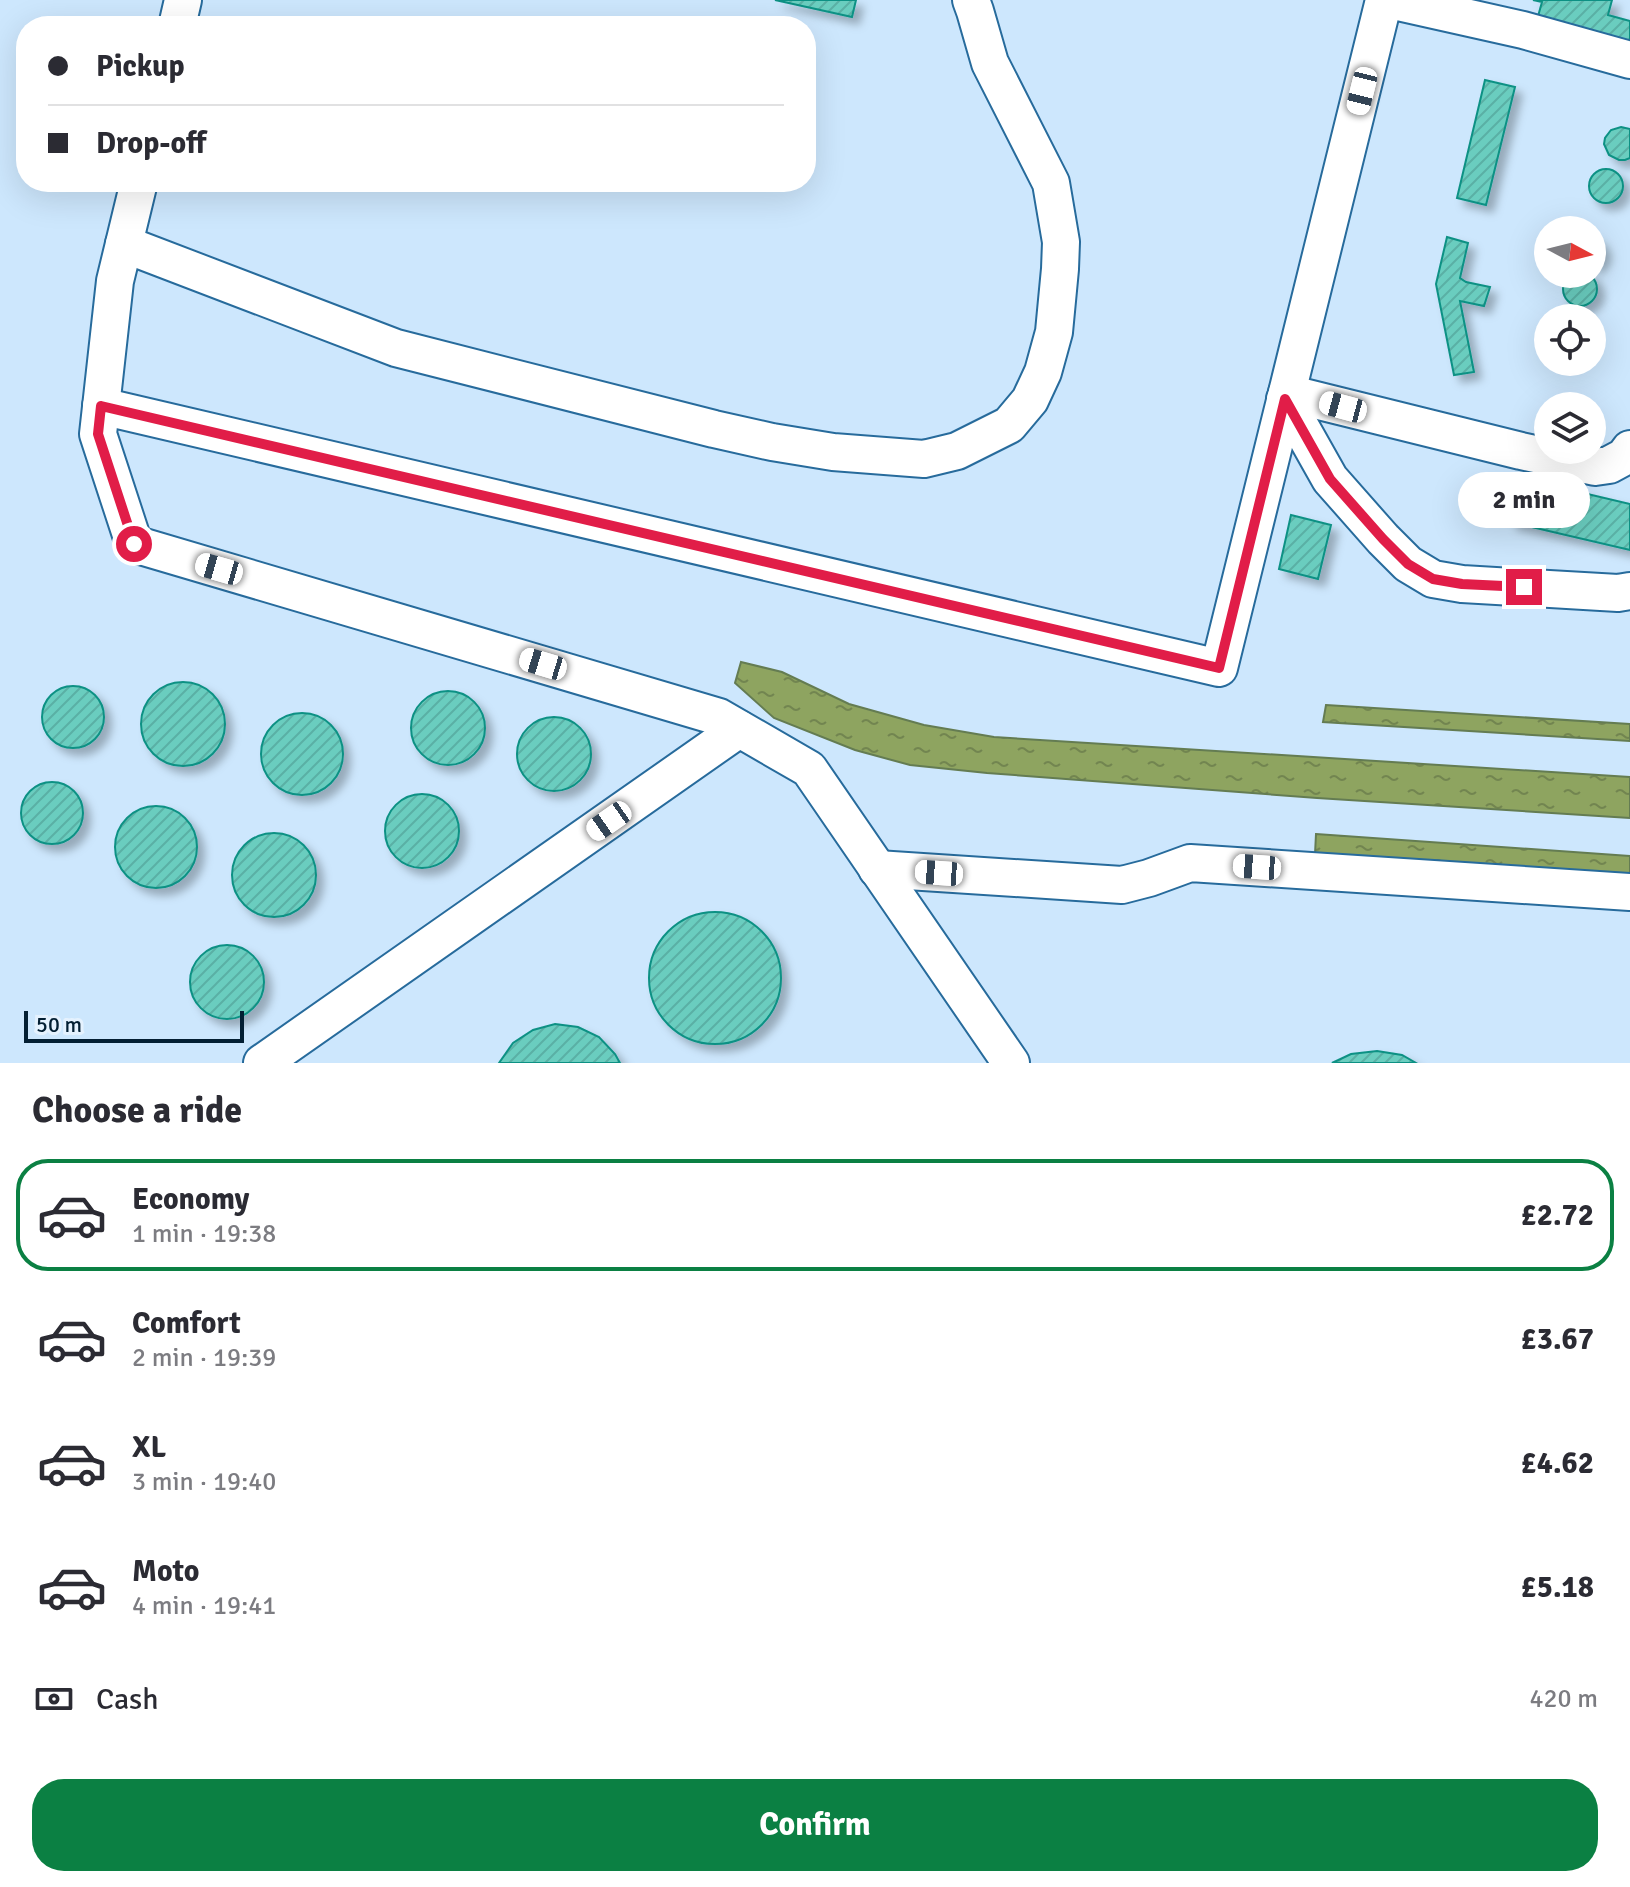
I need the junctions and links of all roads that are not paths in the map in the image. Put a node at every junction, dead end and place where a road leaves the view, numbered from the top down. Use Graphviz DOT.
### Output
graph roads {
  1 [pos="971,0"];
  2 [pos="1387,0"];
  3 [pos="1630,60"];
  4 [pos="137,192"];
  5 [pos="124,244"];
  6 [pos="1286,396"];
  7 [pos="101,406"];
  8 [pos="1630,449"];
  9 [pos="1630,591"];
  10 [pos="739,729"];
  11 [pos="877,869"];
  12 [pos="1630,892"];
  13 [pos="262,1063"];
  14 [pos="1011,1063"];
  1 -- 5 [label="lane"];
  2 -- 3 [label="lane"];
  2 -- 6 [label="lane"];
  4 -- 5 [label="lane"];
  5 -- 7 [label="lane"];
  6 -- 7 [label="lane"];
  6 -- 8 [label="lane"];
  6 -- 9 [label="lane"];
  7 -- 10 [label="lane"];
  10 -- 11 [label="lane"];
  10 -- 13 [label="lane"];
  11 -- 12 [label="lane"];
  11 -- 14 [label="lane"];
}
